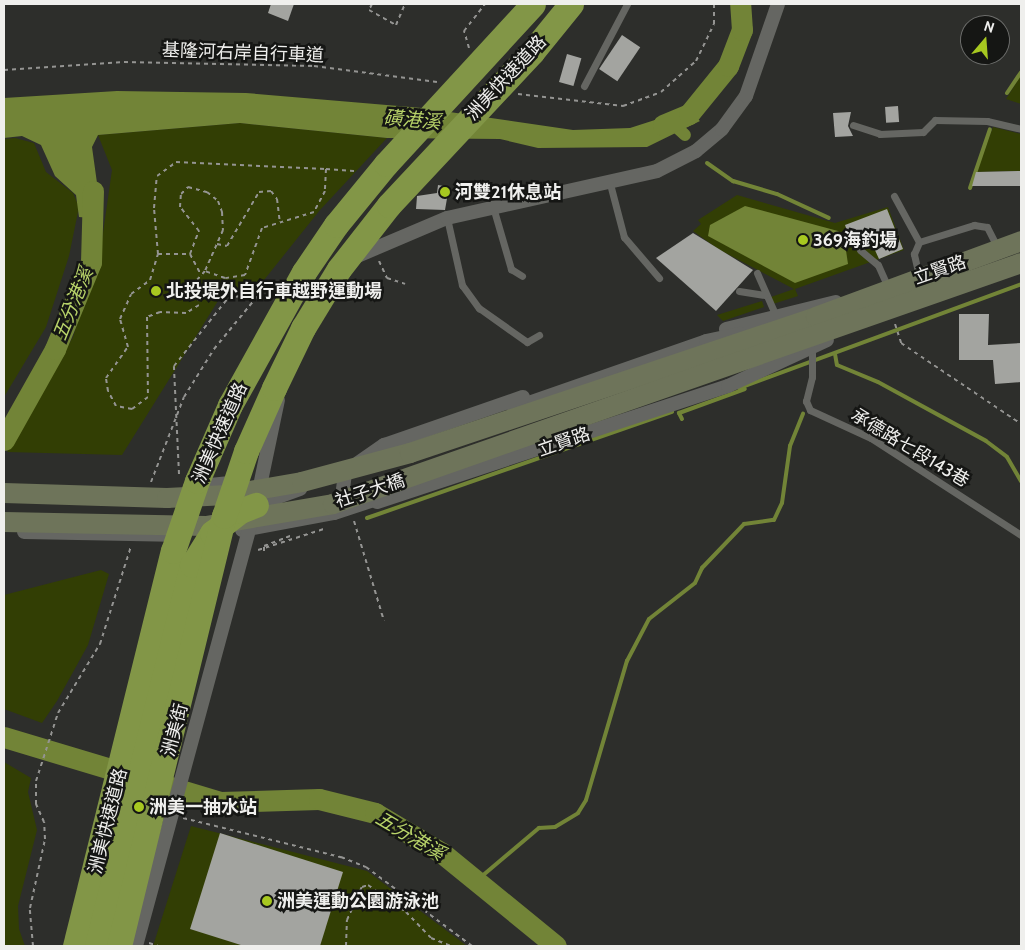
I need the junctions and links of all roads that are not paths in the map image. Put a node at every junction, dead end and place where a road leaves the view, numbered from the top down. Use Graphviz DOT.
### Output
graph roads {
  1 [pos="533,4"];
  2 [pos="571,4"];
  3 [pos="627,4"];
  4 [pos="778,4"];
  5 [pos="584,86"];
  6 [pos="853,125"];
  7 [pos="1021,129"];
  8 [pos="609,180"];
  9 [pos="894,196"];
  10 [pos="493,206"];
  11 [pos="447,218"];
  12 [pos="919,242"];
  13 [pos="1021,242"];
  14 [pos="860,250"];
  15 [pos="993,252"];
  16 [pos="1021,264"];
  17 [pos="757,273"];
  18 [pos="995,273"];
  19 [pos="522,276"];
  20 [pos="919,277"];
  21 [pos="659,278"];
  22 [pos="888,288"];
  23 [pos="739,290"];
  24 [pos="765,295"];
  25 [pos="861,308"];
  26 [pos="774,322"];
  27 [pos="539,335"];
  28 [pos="812,347"];
  29 [pos="712,352"];
  30 [pos="634,400"];
  31 [pos="345,473"];
  32 [pos="4,484"];
  33 [pos="4,493"];
  34 [pos="350,506"];
  35 [pos="253,514"];
  36 [pos="4,522"];
  37 [pos="4,531"];
  38 [pos="1021,535"];
  39 [pos="75,946"];
  40 [pos="97,946"];
  41 [pos="119,946"];
  42 [pos="136,946"];
  1 -- 39 [label="highway, 洲美快速道路"];
  2 -- 41 [label="highway, 洲美快速道路"];
  3 -- 5 [label="lane"];
  4 -- 8 [label="street"];
  6 -- 7 [label="lane"];
  8 -- 10 [label="street"];
  8 -- 21 [label="lane"];
  9 -- 12 [label="lane"];
  10 -- 11 [label="street"];
  10 -- 19 [label="lane"];
  11 -- 27 [label="lane"];
  11 -- 35 [label="street, 洲美街"];
  12 -- 15 [label="lane"];
  12 -- 20 [label="lane"];
  13 -- 15 [label="street, 立賢路"];
  14 -- 22 [label="lane"];
  15 -- 18 [label="street"];
  15 -- 20 [label="street, 立賢路"];
  16 -- 18 [label="street, 立賢路"];
  17 -- 24 [label="lane"];
  18 -- 25 [label="street, 立賢路"];
  20 -- 22 [label="street, 立賢路"];
  22 -- 25 [label="street, 立賢路"];
  23 -- 24 [label="lane"];
  24 -- 26 [label="lane"];
  25 -- 26 [label="street, 立賢路"];
  25 -- 28 [label="street, 立賢路"];
  25 -- 29 [label="street, 立賢路"];
  26 -- 29 [label="street, 立賢路"];
  26 -- 31 [label="street, 立賢路"];
  28 -- 34 [label="street, 立賢路"];
  28 -- 38 [label="lane, 承德路七段143巷"];
  29 -- 30 [label="street, 社子大橋"];
  29 -- 32 [label="street"];
  29 -- 33 [label="street, 社子大橋"];
  30 -- 36 [label="street, 社子大橋"];
  30 -- 37 [label="street"];
  31 -- 34 [label="street"];
  31 -- 35 [label="street, 立賢路"];
  34 -- 35 [label="street, 立賢路"];
  35 -- 40 [label="highway"];
  35 -- 42 [label="street, 洲美街"];
}
